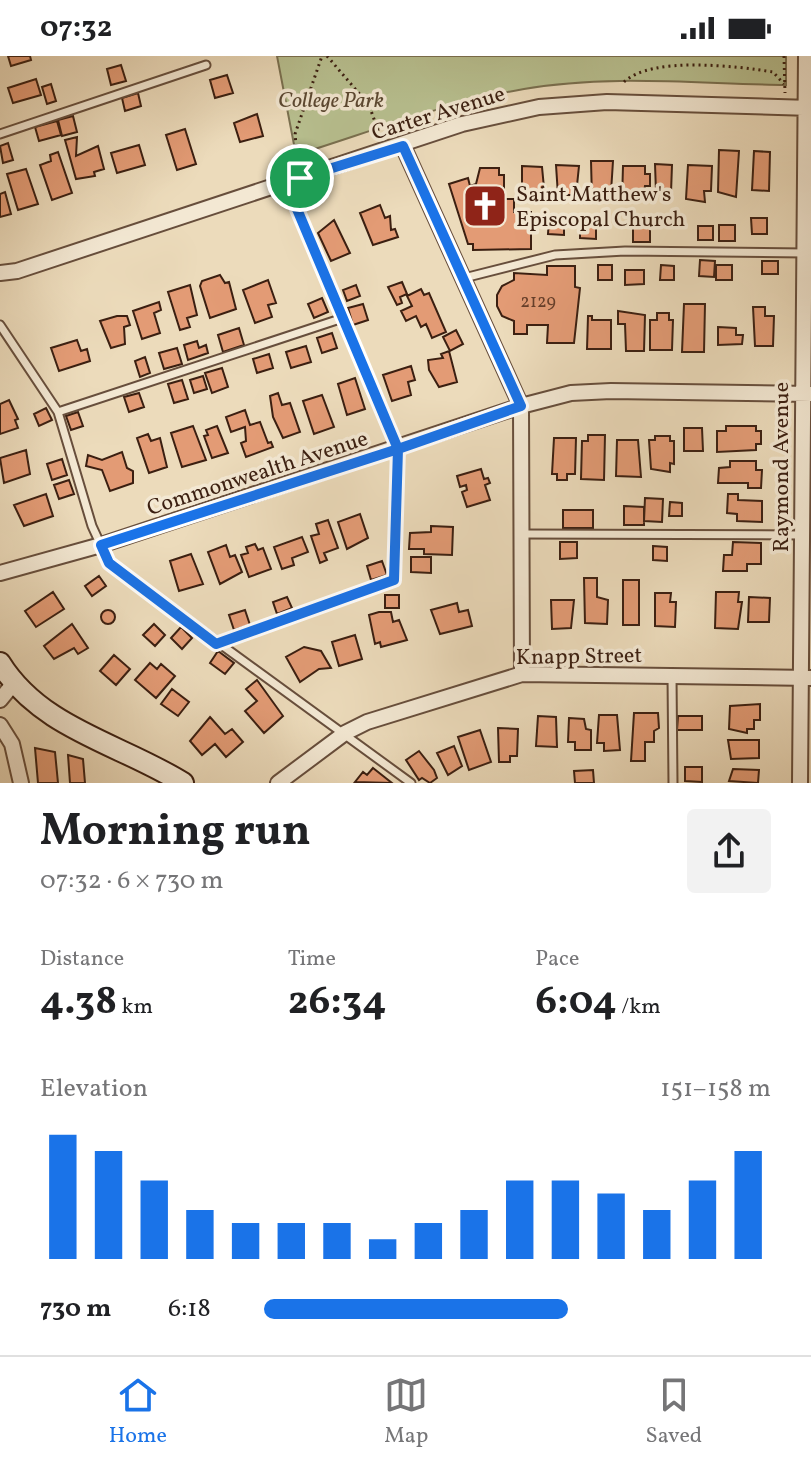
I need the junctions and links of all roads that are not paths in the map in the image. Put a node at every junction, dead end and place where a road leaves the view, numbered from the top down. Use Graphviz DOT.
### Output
graph roads {
  1 [pos="806,56"];
  2 [pos="206,65"];
  3 [pos="808,108"];
  4 [pos="0,134"];
  5 [pos="403,146"];
  6 [pos="293,180"];
  7 [pos="805,253"];
  8 [pos="0,273"];
  9 [pos="464,278"];
  10 [pos="343,318"];
  11 [pos="0,325"];
  12 [pos="807,394"];
  13 [pos="521,406"];
  14 [pos="58,412"];
  15 [pos="398,449"];
  16 [pos="522,534"];
  17 [pos="802,535"];
  18 [pos="101,545"];
  19 [pos="0,573"];
  20 [pos="216,644"];
  21 [pos="0,663"];
  22 [pos="522,674"];
  23 [pos="672,676"];
  24 [pos="806,678"];
  25 [pos="6,692"];
  26 [pos="0,725"];
  27 [pos="345,733"];
  28 [pos="21,783"];
  29 [pos="183,783"];
  30 [pos="278,783"];
  31 [pos="411,783"];
  32 [pos="673,783"];
  33 [pos="800,783"];
  1 -- 3 [label="street, Raymond Avenue"];
  2 -- 4 [label="lane"];
  3 -- 5 [label="street, Carter Avenue"];
  3 -- 7 [label="street, Raymond Avenue"];
  5 -- 6 [label="street, Carter Avenue"];
  5 -- 9 [label="street"];
  6 -- 8 [label="street, Carter Avenue"];
  6 -- 10 [label="lane"];
  7 -- 9 [label="lane"];
  7 -- 12 [label="street, Raymond Avenue"];
  9 -- 13 [label="street"];
  10 -- 14 [label="lane"];
  10 -- 15 [label="lane"];
  11 -- 14 [label="lane"];
  12 -- 13 [label="street, Commonwealth Avenue"];
  12 -- 17 [label="street, Raymond Avenue"];
  13 -- 15 [label="street, Commonwealth Avenue"];
  13 -- 16 [label="street"];
  14 -- 18 [label="lane"];
  15 -- 18 [label="street, Commonwealth Avenue"];
  15 -- 20 [label="lane"];
  16 -- 17 [label="lane"];
  16 -- 22 [label="street"];
  17 -- 24 [label="street, Raymond Avenue"];
  18 -- 19 [label="street, Commonwealth Avenue"];
  18 -- 20 [label="lane"];
  20 -- 27 [label="lane"];
  21 -- 25 [label="main road"];
  22 -- 23 [label="street, Knapp Street"];
  22 -- 27 [label="street, Knapp Street"];
  23 -- 24 [label="street, Knapp Street"];
  23 -- 32 [label="lane"];
  24 -- 33 [label="street, Raymond Avenue"];
  25 -- 29 [label="main road"];
  26 -- 28 [label="street"];
  27 -- 30 [label="street, Knapp Street"];
  27 -- 31 [label="lane"];
}
